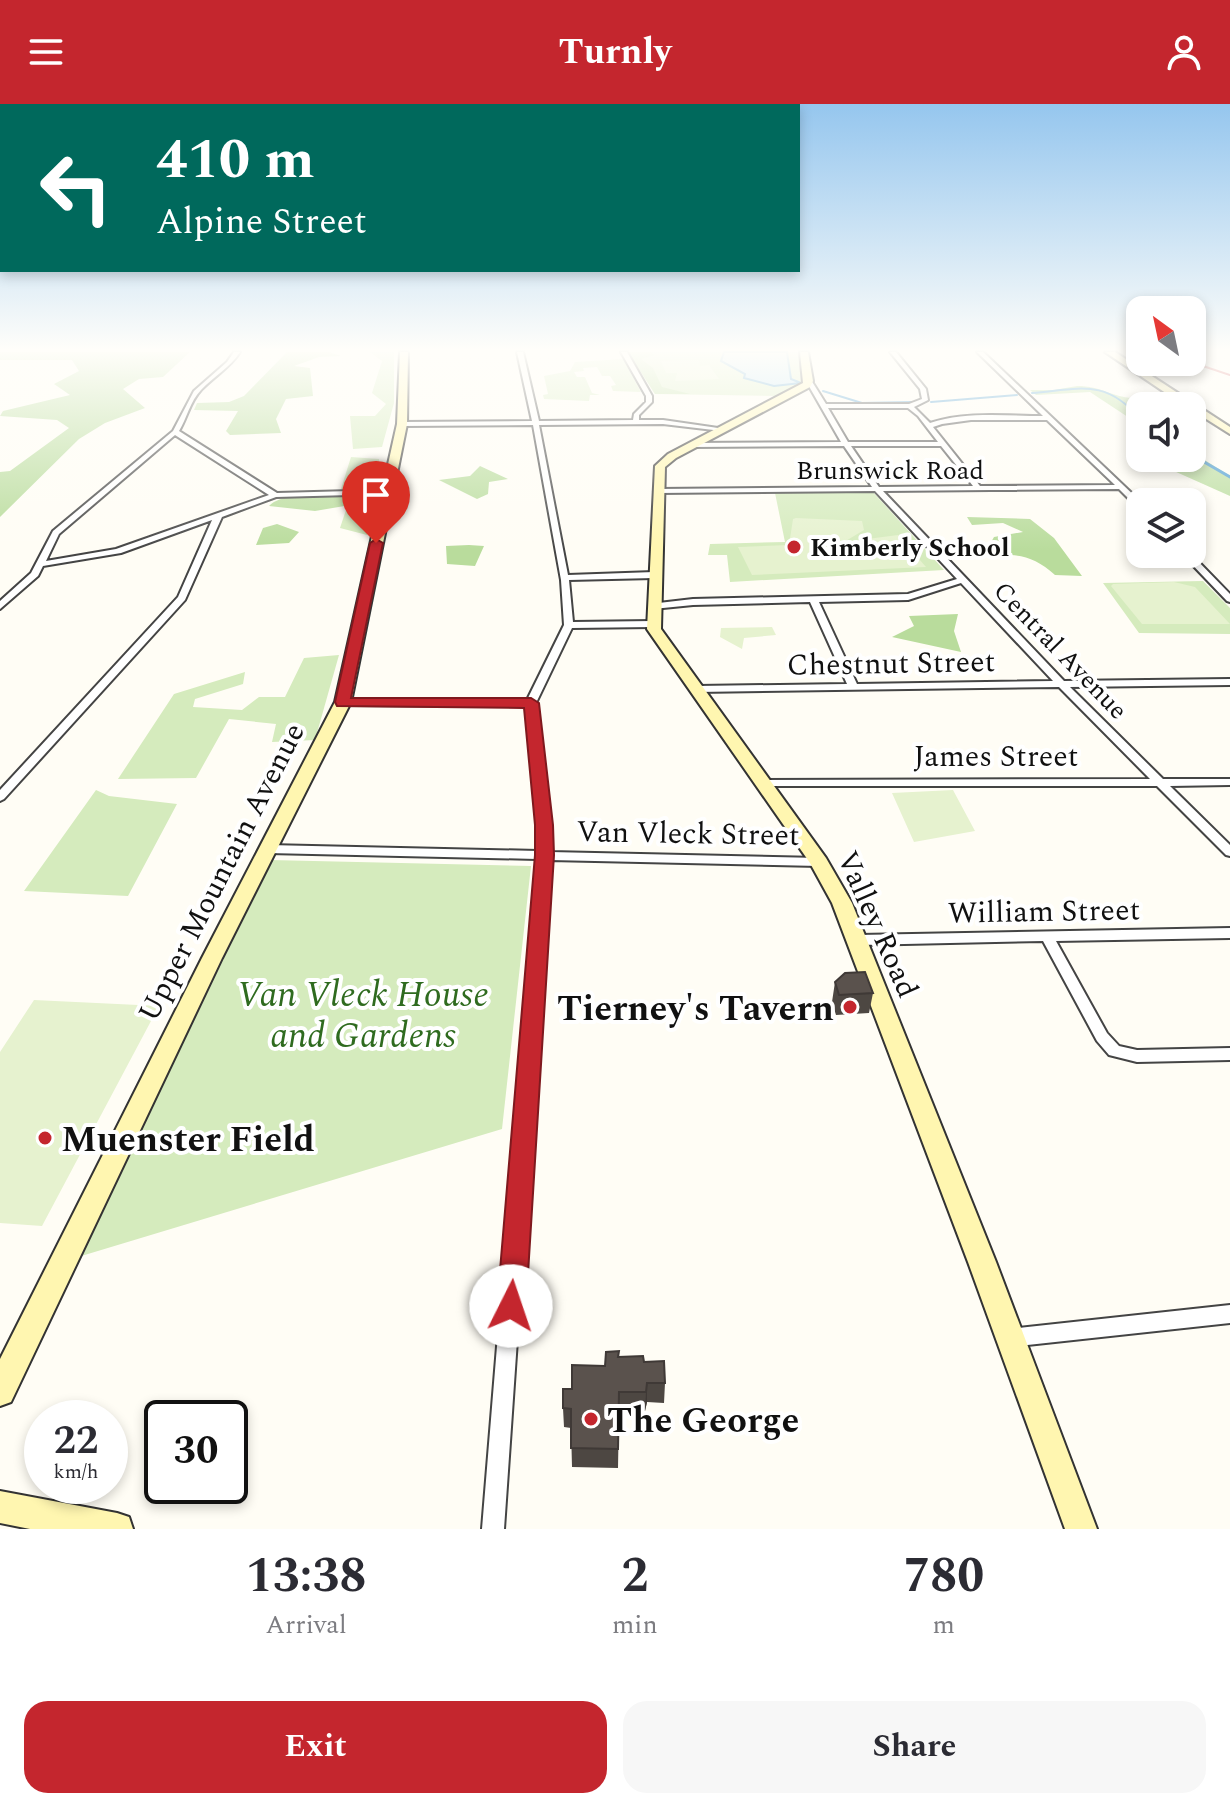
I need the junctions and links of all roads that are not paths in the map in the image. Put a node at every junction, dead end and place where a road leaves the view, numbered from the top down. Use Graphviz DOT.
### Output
graph roads {
  1 [pos="184,418"];
  2 [pos="402,418"];
  3 [pos="533,418"];
  4 [pos="636,418"];
  5 [pos="743,418"];
  6 [pos="832,418"];
  7 [pos="922,418"];
  8 [pos="924,418"];
  9 [pos="1035,418"];
  10 [pos="1051,418"];
  11 [pos="1211,418"];
  12 [pos="636,422"];
  13 [pos="938,422"];
  14 [pos="534,423"];
  15 [pos="402,424"];
  16 [pos="929,426"];
  17 [pos="722,429"];
  18 [pos="1230,431"];
  19 [pos="175,432"];
  20 [pos="944,444"];
  21 [pos="691,445"];
  22 [pos="846,446"];
  23 [pos="1123,487"];
  24 [pos="979,489"];
  25 [pos="878,490"];
  26 [pos="1126,490"];
  27 [pos="658,491"];
  28 [pos="388,492"];
  29 [pos="275,495"];
  30 [pos="218,516"];
  31 [pos="41,564"];
  32 [pos="1200,568"];
  33 [pos="654,575"];
  34 [pos="564,578"];
  35 [pos="964,580"];
  36 [pos="1230,599"];
  37 [pos="814,601"];
  38 [pos="0,606"];
  39 [pos="653,615"];
  40 [pos="569,625"];
  41 [pos="1230,682"];
  42 [pos="1062,685"];
  43 [pos="853,687"];
  44 [pos="697,689"];
  45 [pos="343,702"];
  46 [pos="531,703"];
  47 [pos="1159,782"];
  48 [pos="1230,782"];
  49 [pos="762,783"];
  50 [pos="0,797"];
  51 [pos="268,849"];
  52 [pos="1230,852"];
  53 [pos="544,855"];
  54 [pos="819,862"];
  55 [pos="1230,933"];
  56 [pos="1048,938"];
  57 [pos="859,940"];
  58 [pos="1230,1054"];
  59 [pos="1230,1314"];
  60 [pos="1010,1338"];
  61 [pos="0,1391"];
  62 [pos="0,1507"];
  63 [pos="117,1529"];
  64 [pos="493,1529"];
  65 [pos="1081,1529"];
  1 -- 19 [label="street"];
  2 -- 15 [label="street, Upper Mountain Avenue"];
  3 -- 14 [label="street"];
  4 -- 12 [label="street"];
  5 -- 17 [label="street"];
  6 -- 22 [label="street, Central Avenue"];
  7 -- 16 [label="street"];
  8 -- 13 [label="street"];
  9 -- 13 [label="street"];
  10 -- 23 [label="street"];
  11 -- 18 [label="street"];
  12 -- 14 [label="street"];
  12 -- 17 [label="street"];
  13 -- 16 [label="street"];
  14 -- 15 [label="street"];
  14 -- 34 [label="street"];
  15 -- 28 [label="street, Upper Mountain Avenue"];
  16 -- 20 [label="street"];
  17 -- 21 [label="street"];
  19 -- 29 [label="street"];
  19 -- 31 [label="street"];
  20 -- 22 [label="street"];
  20 -- 24 [label="street"];
  21 -- 22 [label="street"];
  21 -- 27 [label="street"];
  22 -- 25 [label="street, Central Avenue"];
  23 -- 24 [label="street, Brunswick Road"];
  23 -- 26 [label="street"];
  24 -- 25 [label="street, Brunswick Road"];
  25 -- 27 [label="street, Brunswick Road"];
  25 -- 35 [label="street, Central Avenue"];
  27 -- 33 [label="street"];
  28 -- 29 [label="street"];
  28 -- 45 [label="street, Upper Mountain Avenue"];
  29 -- 30 [label="street"];
  30 -- 31 [label="street"];
  30 -- 50 [label="street"];
  31 -- 38 [label="street"];
  32 -- 36 [label="street"];
  33 -- 34 [label="street"];
  33 -- 39 [label="street"];
  34 -- 40 [label="street"];
  35 -- 37 [label="street"];
  35 -- 42 [label="street, Central Avenue"];
  37 -- 39 [label="street"];
  37 -- 43 [label="street"];
  39 -- 40 [label="street"];
  39 -- 44 [label="street, Valley Road"];
  40 -- 46 [label="street"];
  41 -- 42 [label="street, Chestnut Street"];
  42 -- 43 [label="street, Chestnut Street"];
  42 -- 47 [label="street, Central Avenue"];
  43 -- 44 [label="street, Chestnut Street"];
  44 -- 49 [label="street, Valley Road"];
  45 -- 46 [label="street"];
  45 -- 51 [label="street, Upper Mountain Avenue"];
  46 -- 53 [label="street"];
  47 -- 48 [label="street, James Street"];
  47 -- 49 [label="street, James Street"];
  47 -- 52 [label="street, Central Avenue"];
  49 -- 54 [label="street, Valley Road"];
  51 -- 53 [label="street, Van Vleck Street"];
  51 -- 61 [label="street, Upper Mountain Avenue"];
  53 -- 54 [label="street, Van Vleck Street"];
  53 -- 64 [label="street"];
  54 -- 57 [label="street, Valley Road"];
  55 -- 56 [label="street, William Street"];
  56 -- 57 [label="street, William Street"];
  56 -- 58 [label="street"];
  57 -- 60 [label="street, Valley Road"];
  59 -- 60 [label="street"];
  60 -- 65 [label="street, Valley Road"];
  62 -- 63 [label="street"];
}
